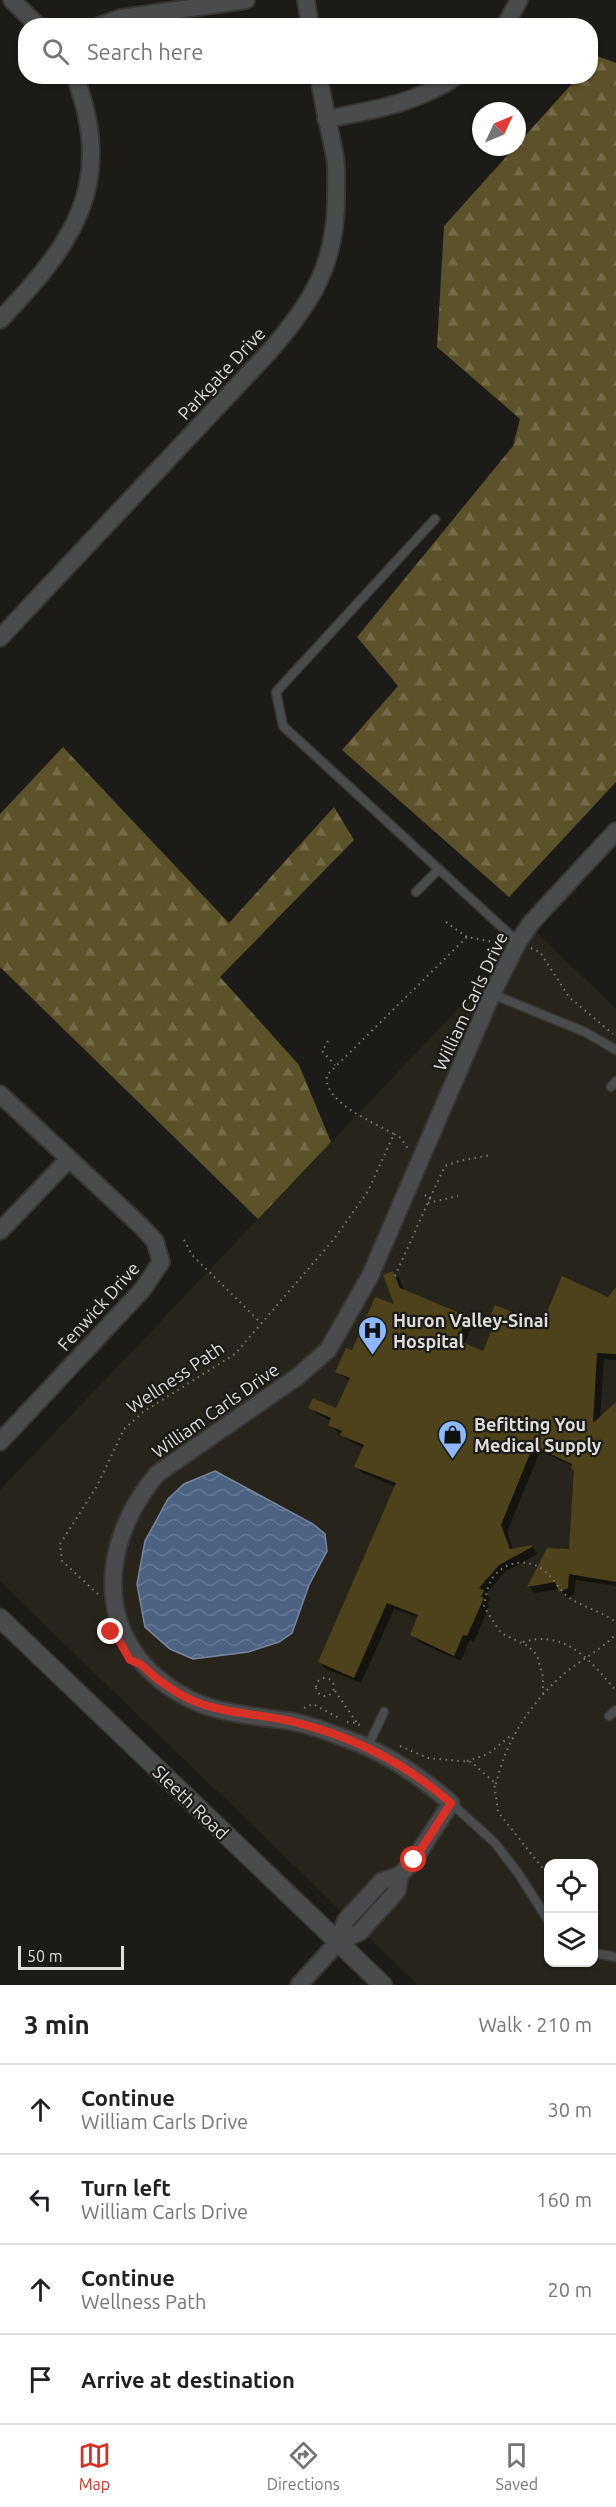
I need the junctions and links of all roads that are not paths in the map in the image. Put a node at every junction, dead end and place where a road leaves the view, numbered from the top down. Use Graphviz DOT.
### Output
graph roads {
  1 [pos="12,0"];
  2 [pos="246,0"];
  3 [pos="306,0"];
  4 [pos="519,0"];
  5 [pos="30,18"];
  6 [pos="121,18"];
  7 [pos="309,18"];
  8 [pos="509,18"];
  9 [pos="78,84"];
  10 [pos="320,84"];
  11 [pos="445,84"];
  12 [pos="326,119"];
  13 [pos="0,320"];
  14 [pos="435,519"];
  15 [pos="0,638"];
  16 [pos="616,831"];
  17 [pos="439,869"];
  18 [pos="416,892"];
  19 [pos="517,943"];
  20 [pos="492,994"];
  21 [pos="616,1050"];
  22 [pos="0,1094"];
  23 [pos="69,1159"];
  24 [pos="0,1232"];
  25 [pos="0,1442"];
  26 [pos="0,1618"];
  27 [pos="384,1712"];
  28 [pos="370,1741"];
  29 [pos="451,1803"];
  30 [pos="544,1913"];
  31 [pos="338,1942"];
  32 [pos="598,1954"];
  33 [pos="616,1957"];
  34 [pos="299,1985"];
  35 [pos="383,1985"];
  1 -- 5 [label="street"];
  2 -- 6 [label="street"];
  3 -- 7 [label="street"];
  4 -- 8 [label="street"];
  9 -- 13 [label="street"];
  10 -- 12 [label="street, Parkgate Drive"];
  11 -- 12 [label="street"];
  12 -- 15 [label="street, Parkgate Drive"];
  14 -- 17 [label="lane"];
  16 -- 19 [label="street, William Carls Drive"];
  17 -- 18 [label="lane"];
  17 -- 19 [label="lane"];
  19 -- 20 [label="street, William Carls Drive"];
  20 -- 21 [label="lane"];
  20 -- 28 [label="street, William Carls Drive"];
  22 -- 23 [label="street, Fenwick Drive"];
  23 -- 24 [label="street"];
  23 -- 25 [label="street, Fenwick Drive"];
  26 -- 31 [label="street, Sleeth Road"];
  27 -- 28 [label="lane"];
  28 -- 29 [label="street, William Carls Drive"];
  29 -- 30 [label="lane"];
  29 -- 31 [label="street"];
  31 -- 34 [label="street"];
  31 -- 35 [label="street, Sleeth Road"];
  32 -- 33 [label="lane"];
}
